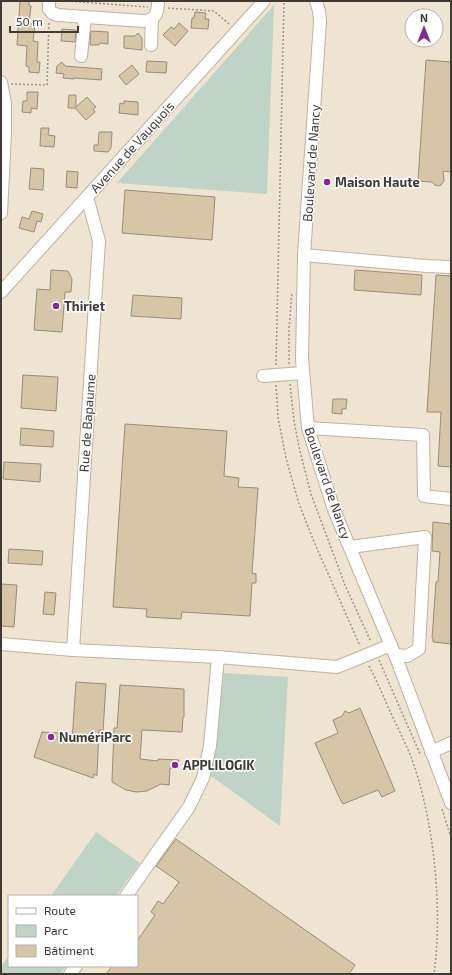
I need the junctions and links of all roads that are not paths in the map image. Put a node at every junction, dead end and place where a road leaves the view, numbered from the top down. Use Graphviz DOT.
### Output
graph roads {
  1 [pos="158,1"];
  2 [pos="264,1"];
  3 [pos="316,1"];
  4 [pos="49,5"];
  5 [pos="85,17"];
  6 [pos="152,19"];
  7 [pos="151,45"];
  8 [pos="81,56"];
  9 [pos="1,83"];
  10 [pos="3,134"];
  11 [pos="87,197"];
  12 [pos="1,213"];
  13 [pos="304,255"];
  14 [pos="451,267"];
  15 [pos="1,292"];
  16 [pos="303,373"];
  17 [pos="263,376"];
  18 [pos="308,428"];
  19 [pos="451,499"];
  20 [pos="350,547"];
  21 [pos="1,644"];
  22 [pos="73,650"];
  23 [pos="393,650"];
  24 [pos="218,657"];
  25 [pos="451,743"];
  26 [pos="431,752"];
  27 [pos="451,803"];
  28 [pos="127,895"];
  1 -- 6 [label="street"];
  2 -- 11 [label="street, Avenue de Vauquois"];
  3 -- 13 [label="street, Boulevard de Nancy"];
  4 -- 5 [label="street"];
  5 -- 6 [label="street"];
  5 -- 8 [label="street"];
  6 -- 7 [label="street"];
  9 -- 10 [label="street"];
  10 -- 12 [label="street"];
  11 -- 15 [label="street, Avenue de Vauquois"];
  11 -- 22 [label="street, Rue de Bapaume"];
  13 -- 14 [label="street"];
  13 -- 16 [label="street, Boulevard de Nancy"];
  16 -- 17 [label="street"];
  16 -- 18 [label="street, Boulevard de Nancy"];
  18 -- 19 [label="street"];
  18 -- 20 [label="street, Boulevard de Nancy"];
  20 -- 23 [label="street, Boulevard de Nancy"];
  20 -- 23 [label="street"];
  21 -- 22 [label="street"];
  22 -- 24 [label="street"];
  23 -- 24 [label="street"];
  23 -- 26 [label="street, Boulevard de Nancy"];
  24 -- 28 [label="street"];
  25 -- 26 [label="street"];
  26 -- 27 [label="street, Boulevard de Nancy"];
}
